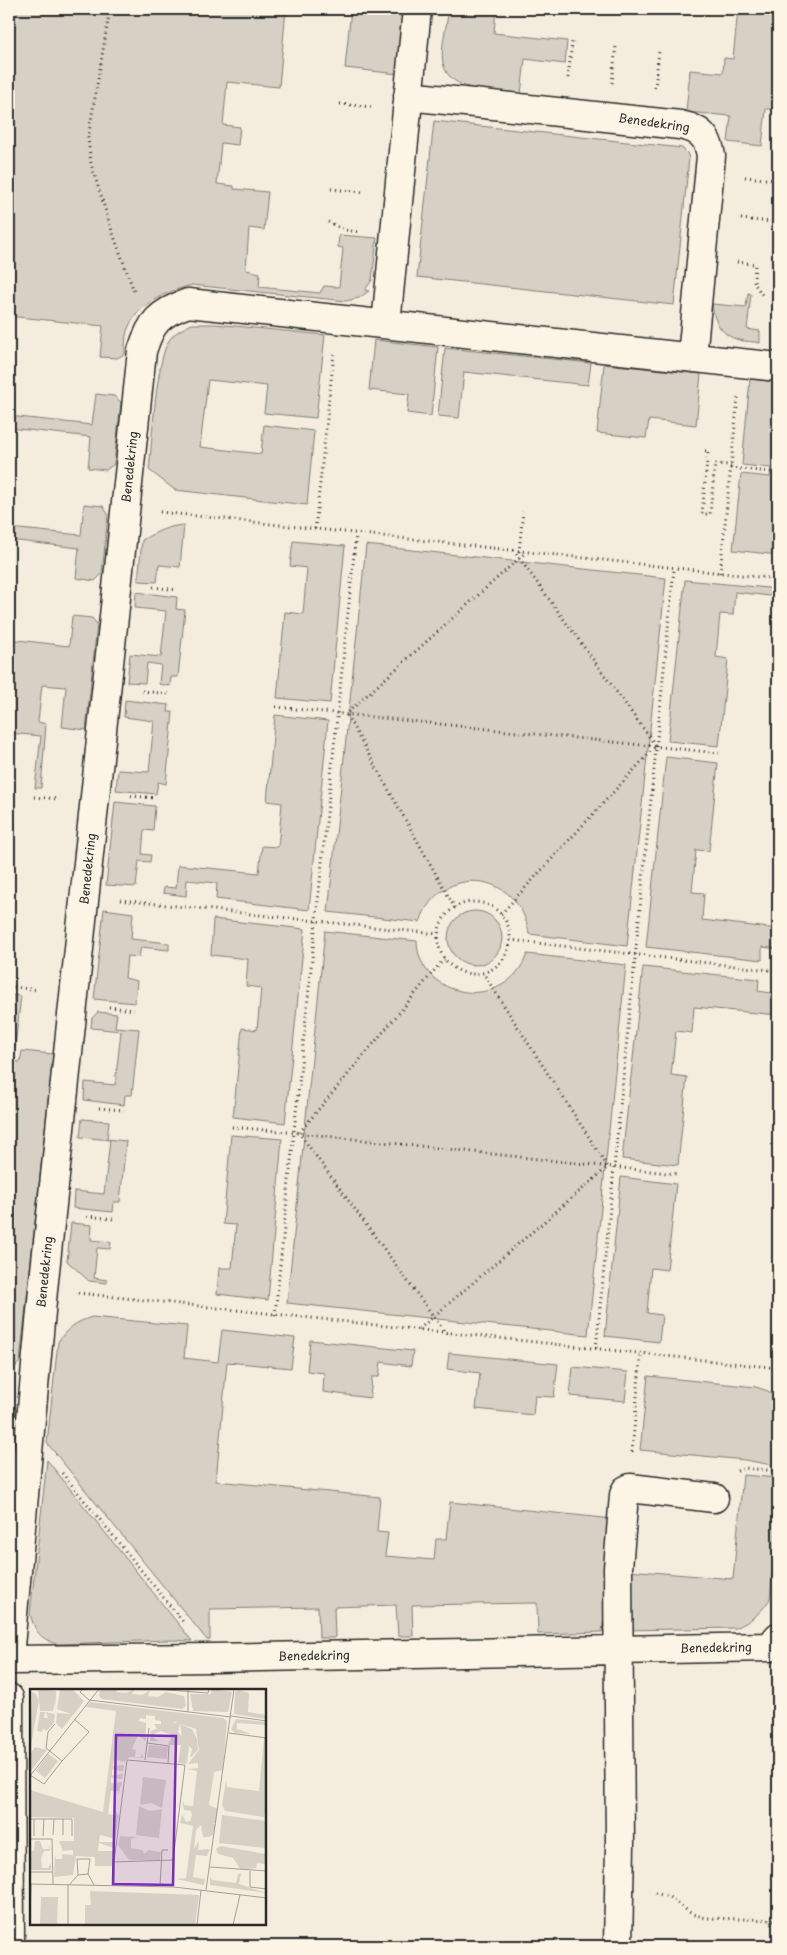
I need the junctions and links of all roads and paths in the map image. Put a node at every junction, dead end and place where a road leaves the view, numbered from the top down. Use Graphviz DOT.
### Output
graph roads {
  1 [pos="110,9"];
  2 [pos="417,9"];
  3 [pos="408,96"];
  4 [pos="701,259"];
  5 [pos="763,296"];
  6 [pos="338,319"];
  7 [pos="386,324"];
  8 [pos="148,330"];
  9 [pos="692,357"];
  10 [pos="742,363"];
  11 [pos="778,367"];
  12 [pos="705,451"];
  13 [pos="731,467"];
  14 [pos="771,472"];
  15 [pos="126,508"];
  16 [pos="523,512"];
  17 [pos="315,529"];
  18 [pos="356,535"];
  19 [pos="514,551"];
  20 [pos="519,552"];
  21 [pos="525,553"];
  22 [pos="518,558"];
  23 [pos="674,569"];
  24 [pos="720,573"];
  25 [pos="778,580"];
  26 [pos="276,707"];
  27 [pos="338,714"];
  28 [pos="346,714"];
  29 [pos="656,746"];
  30 [pos="719,752"];
  31 [pos="85,897"];
  32 [pos="455,908"];
  33 [pos="501,914"];
  34 [pos="317,921"];
  35 [pos="438,934"];
  36 [pos="510,940"];
  37 [pos="636,955"];
  38 [pos="444,959"];
  39 [pos="778,971"];
  40 [pos="483,973"];
  41 [pos="232,1127"];
  42 [pos="295,1133"];
  43 [pos="300,1133"];
  44 [pos="608,1167"];
  45 [pos="614,1167"];
  46 [pos="677,1174"];
  47 [pos="43,1290"];
  48 [pos="275,1315"];
  49 [pos="434,1316"];
  50 [pos="418,1330"];
  51 [pos="446,1333"];
  52 [pos="596,1348"];
  53 [pos="641,1353"];
  54 [pos="778,1368"];
  55 [pos="30,1434"];
  56 [pos="630,1488"];
  57 [pos="714,1498"];
  58 [pos="778,1637"];
  59 [pos="618,1650"];
  60 [pos="213,1658"];
  61 [pos="9,1659"];
  62 [pos="9,1698"];
  63 [pos="647,1891"];
  64 [pos="778,1920"];
  65 [pos="10,1946"];
  66 [pos="618,1946"];
  1 -- 8 [label="path"];
  2 -- 3 [label="street"];
  3 -- 4 [label="street, Benedekring"];
  3 -- 7 [label="street"];
  4 -- 5 [label="path"];
  4 -- 9 [label="street, Benedekring"];
  6 -- 7 [label="street"];
  6 -- 8 [label="street"];
  6 -- 17 [label="path"];
  7 -- 9 [label="street"];
  8 -- 15 [label="street, Benedekring"];
  9 -- 10 [label="street"];
  10 -- 11 [label="street"];
  10 -- 13 [label="path"];
  12 -- 13 [label="path"];
  13 -- 14 [label="path"];
  13 -- 24 [label="path"];
  15 -- 17 [label="path"];
  15 -- 31 [label="street, Benedekring"];
  16 -- 20 [label="path"];
  17 -- 18 [label="path"];
  18 -- 19 [label="path"];
  18 -- 27 [label="path"];
  19 -- 20 [label="path"];
  19 -- 22 [label="path"];
  20 -- 21 [label="path"];
  21 -- 22 [label="path"];
  21 -- 23 [label="path"];
  22 -- 28 [label="path"];
  22 -- 29 [label="path"];
  23 -- 24 [label="path"];
  23 -- 29 [label="path"];
  24 -- 25 [label="path"];
  26 -- 27 [label="path"];
  27 -- 28 [label="path"];
  27 -- 34 [label="path"];
  28 -- 29 [label="path"];
  28 -- 32 [label="path"];
  29 -- 30 [label="path"];
  29 -- 33 [label="path"];
  29 -- 37 [label="path"];
  31 -- 34 [label="path"];
  31 -- 47 [label="street, Benedekring"];
  32 -- 33 [label="path"];
  32 -- 35 [label="path"];
  33 -- 36 [label="path"];
  34 -- 35 [label="path"];
  34 -- 42 [label="path"];
  35 -- 38 [label="path"];
  36 -- 37 [label="path"];
  36 -- 40 [label="path"];
  37 -- 39 [label="path"];
  37 -- 45 [label="path"];
  38 -- 40 [label="path"];
  38 -- 43 [label="path"];
  40 -- 44 [label="path"];
  41 -- 42 [label="path"];
  42 -- 43 [label="path"];
  42 -- 48 [label="path"];
  43 -- 44 [label="path"];
  43 -- 49 [label="path"];
  44 -- 45 [label="path"];
  44 -- 49 [label="path"];
  45 -- 46 [label="path"];
  45 -- 52 [label="path"];
  47 -- 48 [label="path"];
  47 -- 55 [label="street, Benedekring"];
  48 -- 50 [label="path"];
  49 -- 50 [label="path"];
  49 -- 51 [label="path"];
  50 -- 51 [label="path"];
  51 -- 52 [label="path"];
  52 -- 53 [label="path"];
  53 -- 54 [label="path"];
  53 -- 56 [label="path"];
  55 -- 60 [label="path"];
  55 -- 61 [label="street, Benedekring"];
  56 -- 57 [label="street"];
  56 -- 59 [label="street"];
  58 -- 59 [label="street, Benedekring"];
  59 -- 60 [label="street, Benedekring"];
  59 -- 66 [label="street"];
  60 -- 61 [label="street, Benedekring"];
  62 -- 65 [label="street"];
  63 -- 64 [label="path"];
}
